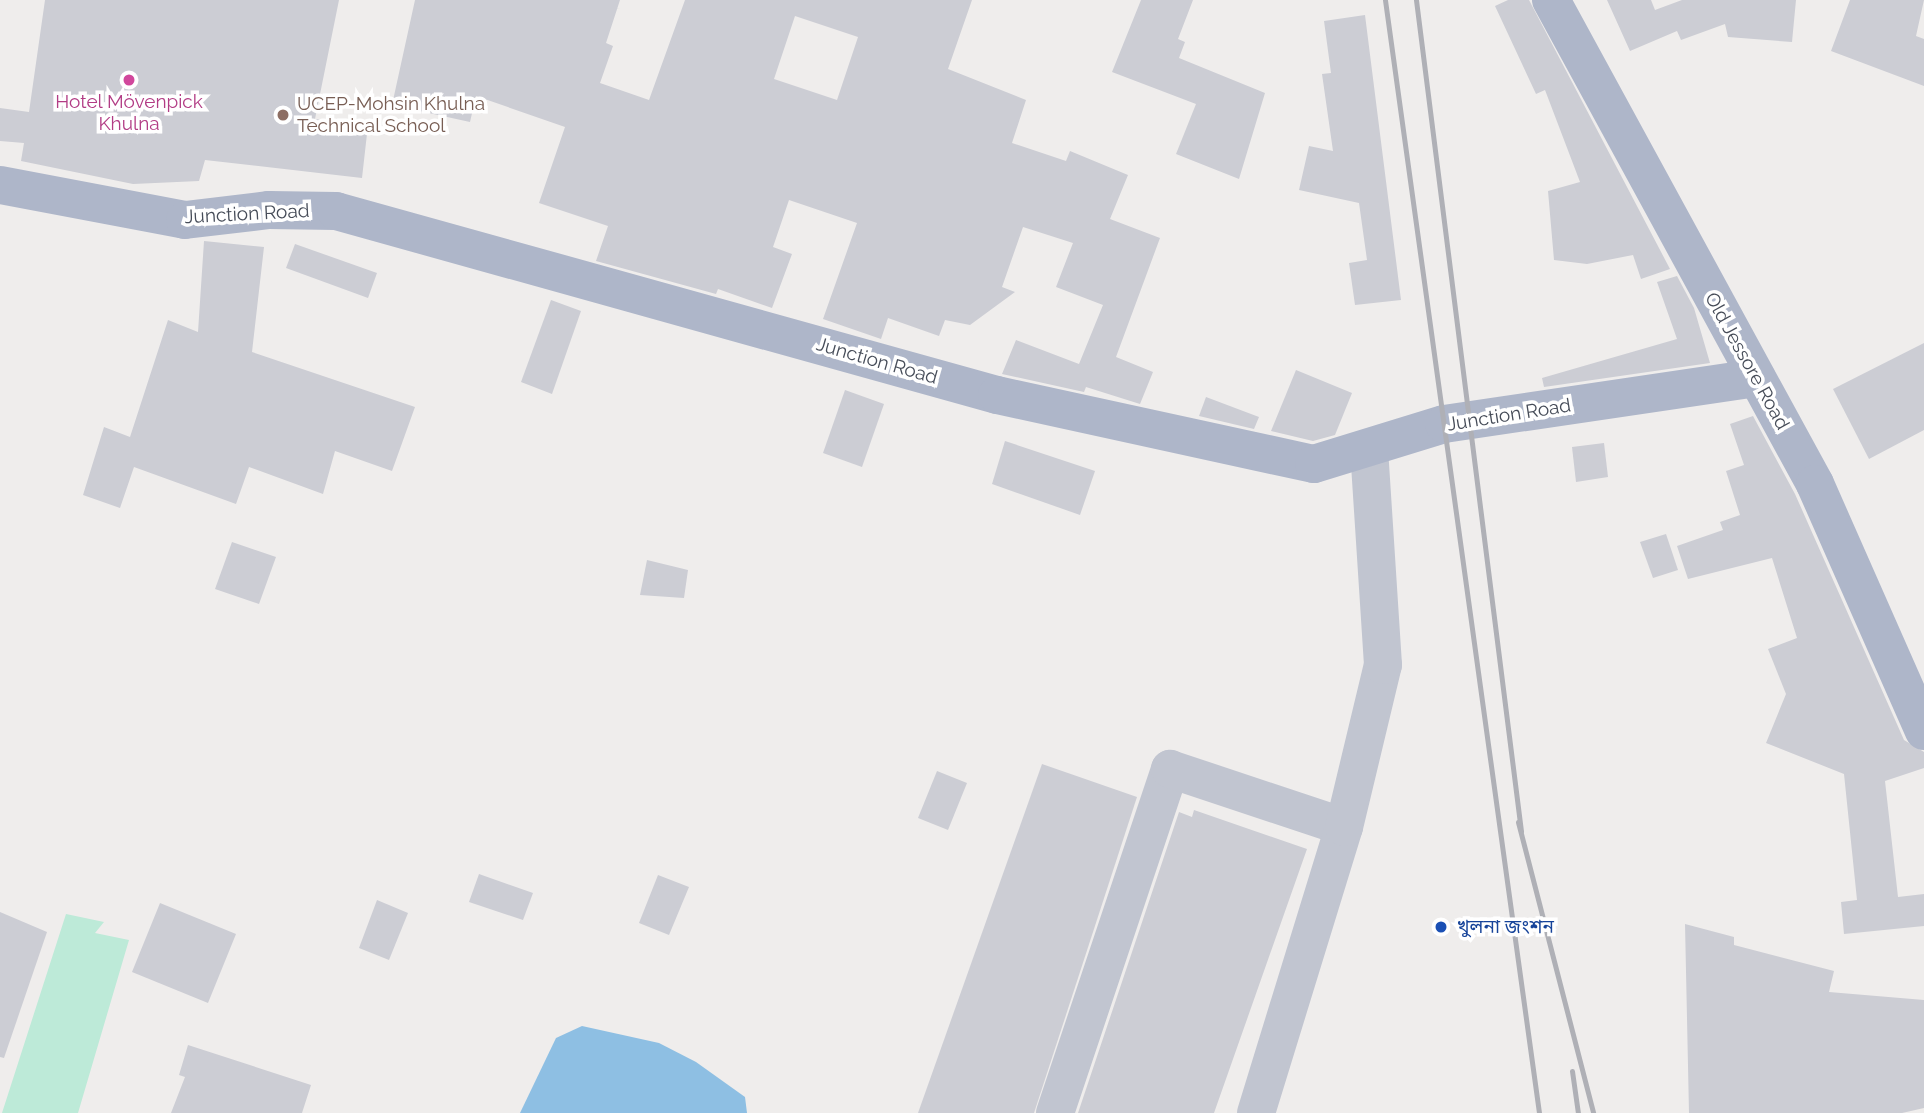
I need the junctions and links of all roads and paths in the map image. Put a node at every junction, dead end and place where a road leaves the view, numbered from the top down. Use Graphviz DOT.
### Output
graph roads {
  1 [pos="1552,0"];
  2 [pos="0,185"];
  3 [pos="1757,377"];
  4 [pos="1369,451"];
  5 [pos="1924,731"];
  6 [pos="1344,827"];
  7 [pos="1055,1113"];
  8 [pos="1256,1113"];
  1 -- 3 [label="main road, Old Jessore Road"];
  2 -- 4 [label="main road, Junction Road"];
  3 -- 4 [label="main road, Junction Road"];
  3 -- 5 [label="main road, Old Jessore Road"];
  4 -- 6 [label="lane"];
  6 -- 7 [label="lane"];
  6 -- 8 [label="lane"];
}
